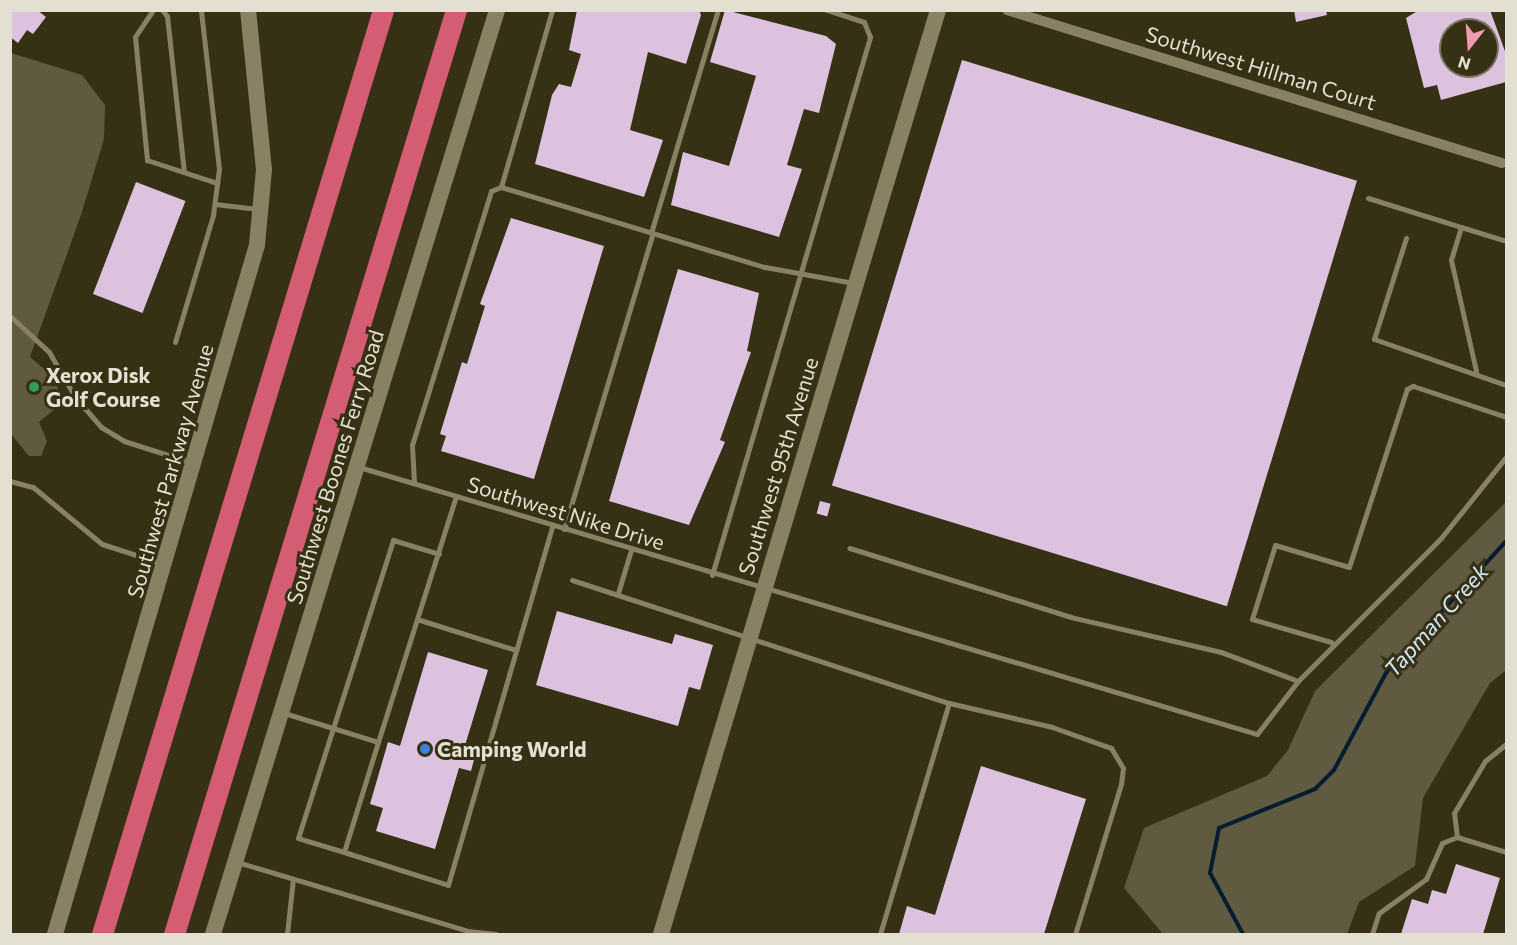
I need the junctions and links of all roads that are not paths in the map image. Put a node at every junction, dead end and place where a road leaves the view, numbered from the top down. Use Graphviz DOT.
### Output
graph roads {
  1 [pos="153,10"];
  2 [pos="162,10"];
  3 [pos="201,10"];
  4 [pos="248,10"];
  5 [pos="383,10"];
  6 [pos="456,10"];
  7 [pos="497,10"];
  8 [pos="552,10"];
  9 [pos="718,10"];
  10 [pos="826,10"];
  11 [pos="938,10"];
  12 [pos="1007,10"];
  13 [pos="1504,162"];
  14 [pos="184,172"];
  15 [pos="218,183"];
  16 [pos="501,187"];
  17 [pos="1368,198"];
  18 [pos="215,204"];
  19 [pos="262,209"];
  20 [pos="1461,227"];
  21 [pos="652,233"];
  22 [pos="1406,238"];
  23 [pos="1506,241"];
  24 [pos="802,272"];
  25 [pos="856,284"];
  26 [pos="10,316"];
  27 [pos="175,342"];
  28 [pos="1476,371"];
  29 [pos="1506,385"];
  30 [pos="1506,417"];
  31 [pos="1506,458"];
  32 [pos="197,464"];
  33 [pos="359,467"];
  34 [pos="10,481"];
  35 [pos="414,483"];
  36 [pos="456,496"];
  37 [pos="552,526"];
  38 [pos="564,529"];
  39 [pos="849,548"];
  40 [pos="631,550"];
  41 [pos="439,554"];
  42 [pos="167,565"];
  43 [pos="712,575"];
  44 [pos="572,580"];
  45 [pos="764,591"];
  46 [pos="618,593"];
  47 [pos="420,621"];
  48 [pos="751,634"];
  49 [pos="1331,642"];
  50 [pos="516,650"];
  51 [pos="1298,681"];
  52 [pos="949,703"];
  53 [pos="284,713"];
  54 [pos="333,728"];
  55 [pos="378,742"];
  56 [pos="1506,744"];
  57 [pos="1457,837"];
  58 [pos="344,852"];
  59 [pos="1506,852"];
  60 [pos="235,862"];
  61 [pos="293,879"];
  62 [pos="55,934"];
  63 [pos="102,934"];
  64 [pos="174,934"];
  65 [pos="213,934"];
  66 [pos="287,934"];
  67 [pos="496,934"];
  68 [pos="661,934"];
  69 [pos="880,934"];
  70 [pos="1075,934"];
  71 [pos="1372,934"];
  1 -- 14 [label="lane"];
  2 -- 14 [label="lane"];
  3 -- 15 [label="lane"];
  4 -- 19 [label="street, Southwest Parkway Avenue"];
  5 -- 63 [label="highway"];
  6 -- 64 [label="highway"];
  7 -- 33 [label="street, Southwest Boones Ferry Road"];
  8 -- 16 [label="lane"];
  9 -- 21 [label="lane"];
  10 -- 24 [label="lane"];
  11 -- 25 [label="street, Southwest 95th Avenue"];
  12 -- 13 [label="street, Southwest Hillman Court"];
  14 -- 15 [label="lane"];
  15 -- 18 [label="lane"];
  16 -- 21 [label="lane"];
  16 -- 35 [label="lane"];
  17 -- 20 [label="lane"];
  18 -- 19 [label="lane"];
  18 -- 27 [label="lane"];
  19 -- 32 [label="street, Southwest Parkway Avenue"];
  20 -- 23 [label="lane"];
  20 -- 28 [label="lane"];
  21 -- 24 [label="lane"];
  21 -- 38 [label="lane"];
  22 -- 28 [label="lane"];
  24 -- 25 [label="lane"];
  24 -- 43 [label="lane"];
  25 -- 45 [label="street, Southwest 95th Avenue"];
  26 -- 32 [label="lane"];
  28 -- 29 [label="lane"];
  30 -- 49 [label="lane"];
  31 -- 49 [label="lane"];
  32 -- 42 [label="street, Southwest Parkway Avenue"];
  33 -- 35 [label="lane, Southwest Nike Drive"];
  33 -- 53 [label="street, Southwest Boones Ferry Road"];
  34 -- 42 [label="lane"];
  35 -- 36 [label="lane, Southwest Nike Drive"];
  36 -- 37 [label="lane, Southwest Nike Drive"];
  36 -- 41 [label="lane"];
  37 -- 38 [label="lane, Southwest Nike Drive"];
  37 -- 50 [label="lane"];
  38 -- 40 [label="lane, Southwest Nike Drive"];
  39 -- 51 [label="lane"];
  40 -- 43 [label="lane, Southwest Nike Drive"];
  40 -- 46 [label="lane"];
  41 -- 47 [label="lane"];
  41 -- 54 [label="lane"];
  42 -- 62 [label="street, Southwest Parkway Avenue"];
  43 -- 45 [label="lane, Southwest Nike Drive"];
  44 -- 46 [label="lane"];
  45 -- 48 [label="street, Southwest 95th Avenue"];
  45 -- 51 [label="lane, Southwest Nike Drive"];
  46 -- 48 [label="lane"];
  47 -- 50 [label="lane"];
  47 -- 55 [label="lane"];
  48 -- 52 [label="lane"];
  48 -- 68 [label="street, Southwest 95th Avenue"];
  49 -- 51 [label="lane"];
  50 -- 58 [label="lane"];
  52 -- 69 [label="lane"];
  52 -- 70 [label="lane"];
  53 -- 54 [label="lane"];
  53 -- 60 [label="street, Southwest Boones Ferry Road"];
  54 -- 55 [label="lane"];
  54 -- 58 [label="lane"];
  55 -- 58 [label="lane"];
  56 -- 57 [label="lane"];
  57 -- 59 [label="lane"];
  57 -- 71 [label="lane"];
  60 -- 61 [label="lane"];
  60 -- 65 [label="street, Southwest Boones Ferry Road"];
  61 -- 66 [label="lane"];
  61 -- 67 [label="lane"];
}
